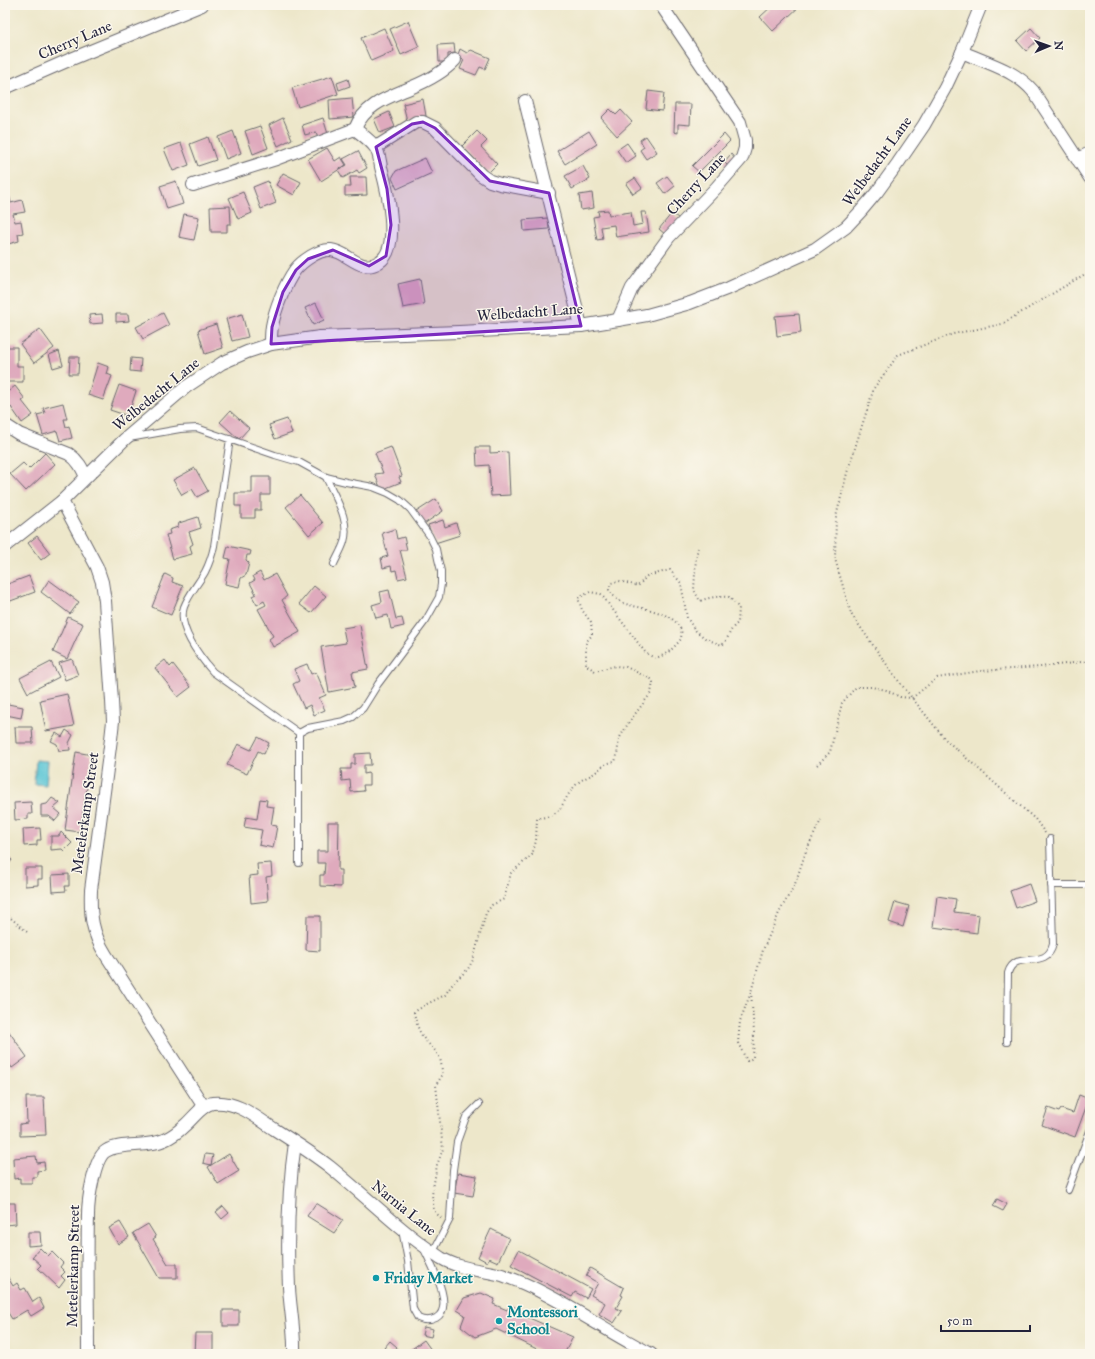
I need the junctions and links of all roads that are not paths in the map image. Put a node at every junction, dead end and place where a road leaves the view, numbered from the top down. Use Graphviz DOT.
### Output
graph roads {
  1 [pos="202,5"];
  2 [pos="661,5"];
  3 [pos="981,5"];
  4 [pos="962,52"];
  5 [pos="455,60"];
  6 [pos="5,88"];
  7 [pos="525,101"];
  8 [pos="354,129"];
  9 [pos="376,147"];
  10 [pos="1090,153"];
  11 [pos="1077,159"];
  12 [pos="1090,178"];
  13 [pos="193,185"];
  14 [pos="549,193"];
  15 [pos="618,320"];
  16 [pos="581,326"];
  17 [pos="271,344"];
  18 [pos="5,425"];
  19 [pos="125,439"];
  20 [pos="230,439"];
  21 [pos="86,477"];
  22 [pos="326,477"];
  23 [pos="62,501"];
  24 [pos="5,546"];
  25 [pos="334,564"];
  26 [pos="299,733"];
  27 [pos="1050,839"];
  28 [pos="298,864"];
  29 [pos="1051,885"];
  30 [pos="1090,886"];
  31 [pos="1007,1042"];
  32 [pos="479,1104"];
  33 [pos="207,1105"];
  34 [pos="1090,1131"];
  35 [pos="295,1143"];
  36 [pos="1068,1190"];
  37 [pos="401,1227"];
  38 [pos="421,1243"];
  39 [pos="433,1252"];
  40 [pos="628,1342"];
  41 [pos="88,1354"];
  42 [pos="294,1354"];
  43 [pos="631,1354"];
  44 [pos="651,1354"];
  1 -- 6 [label="street, Cherry Lane"];
  2 -- 15 [label="street, Cherry Lane"];
  3 -- 4 [label="street, Welbedacht Lane"];
  4 -- 11 [label="street"];
  4 -- 15 [label="street, Welbedacht Lane"];
  5 -- 8 [label="street"];
  7 -- 14 [label="street"];
  8 -- 9 [label="street"];
  8 -- 13 [label="street"];
  9 -- 14 [label="street"];
  9 -- 17 [label="street"];
  10 -- 11 [label="street"];
  11 -- 12 [label="street"];
  14 -- 16 [label="street"];
  15 -- 16 [label="street, Welbedacht Lane"];
  16 -- 17 [label="street, Welbedacht Lane"];
  17 -- 19 [label="street, Welbedacht Lane"];
  18 -- 21 [label="street"];
  19 -- 20 [label="lane"];
  19 -- 21 [label="street, Welbedacht Lane"];
  20 -- 22 [label="lane"];
  20 -- 26 [label="lane"];
  21 -- 23 [label="street, Welbedacht Lane"];
  22 -- 25 [label="lane"];
  22 -- 26 [label="lane"];
  23 -- 24 [label="street, Welbedacht Lane"];
  23 -- 33 [label="street, Metelerkamp Street"];
  26 -- 28 [label="lane"];
  27 -- 29 [label="lane"];
  29 -- 30 [label="lane"];
  29 -- 31 [label="lane"];
  32 -- 39 [label="lane"];
  33 -- 35 [label="street, Narnia Lane"];
  33 -- 41 [label="street, Metelerkamp Street"];
  34 -- 36 [label="lane"];
  35 -- 37 [label="street, Narnia Lane"];
  35 -- 42 [label="street"];
  37 -- 38 [label="street, Narnia Lane"];
  37 -- 38 [label="lane"];
  38 -- 39 [label="street, Narnia Lane"];
  39 -- 40 [label="street, Narnia Lane"];
  40 -- 43 [label="street"];
  40 -- 44 [label="street, Narnia Lane"];
}
